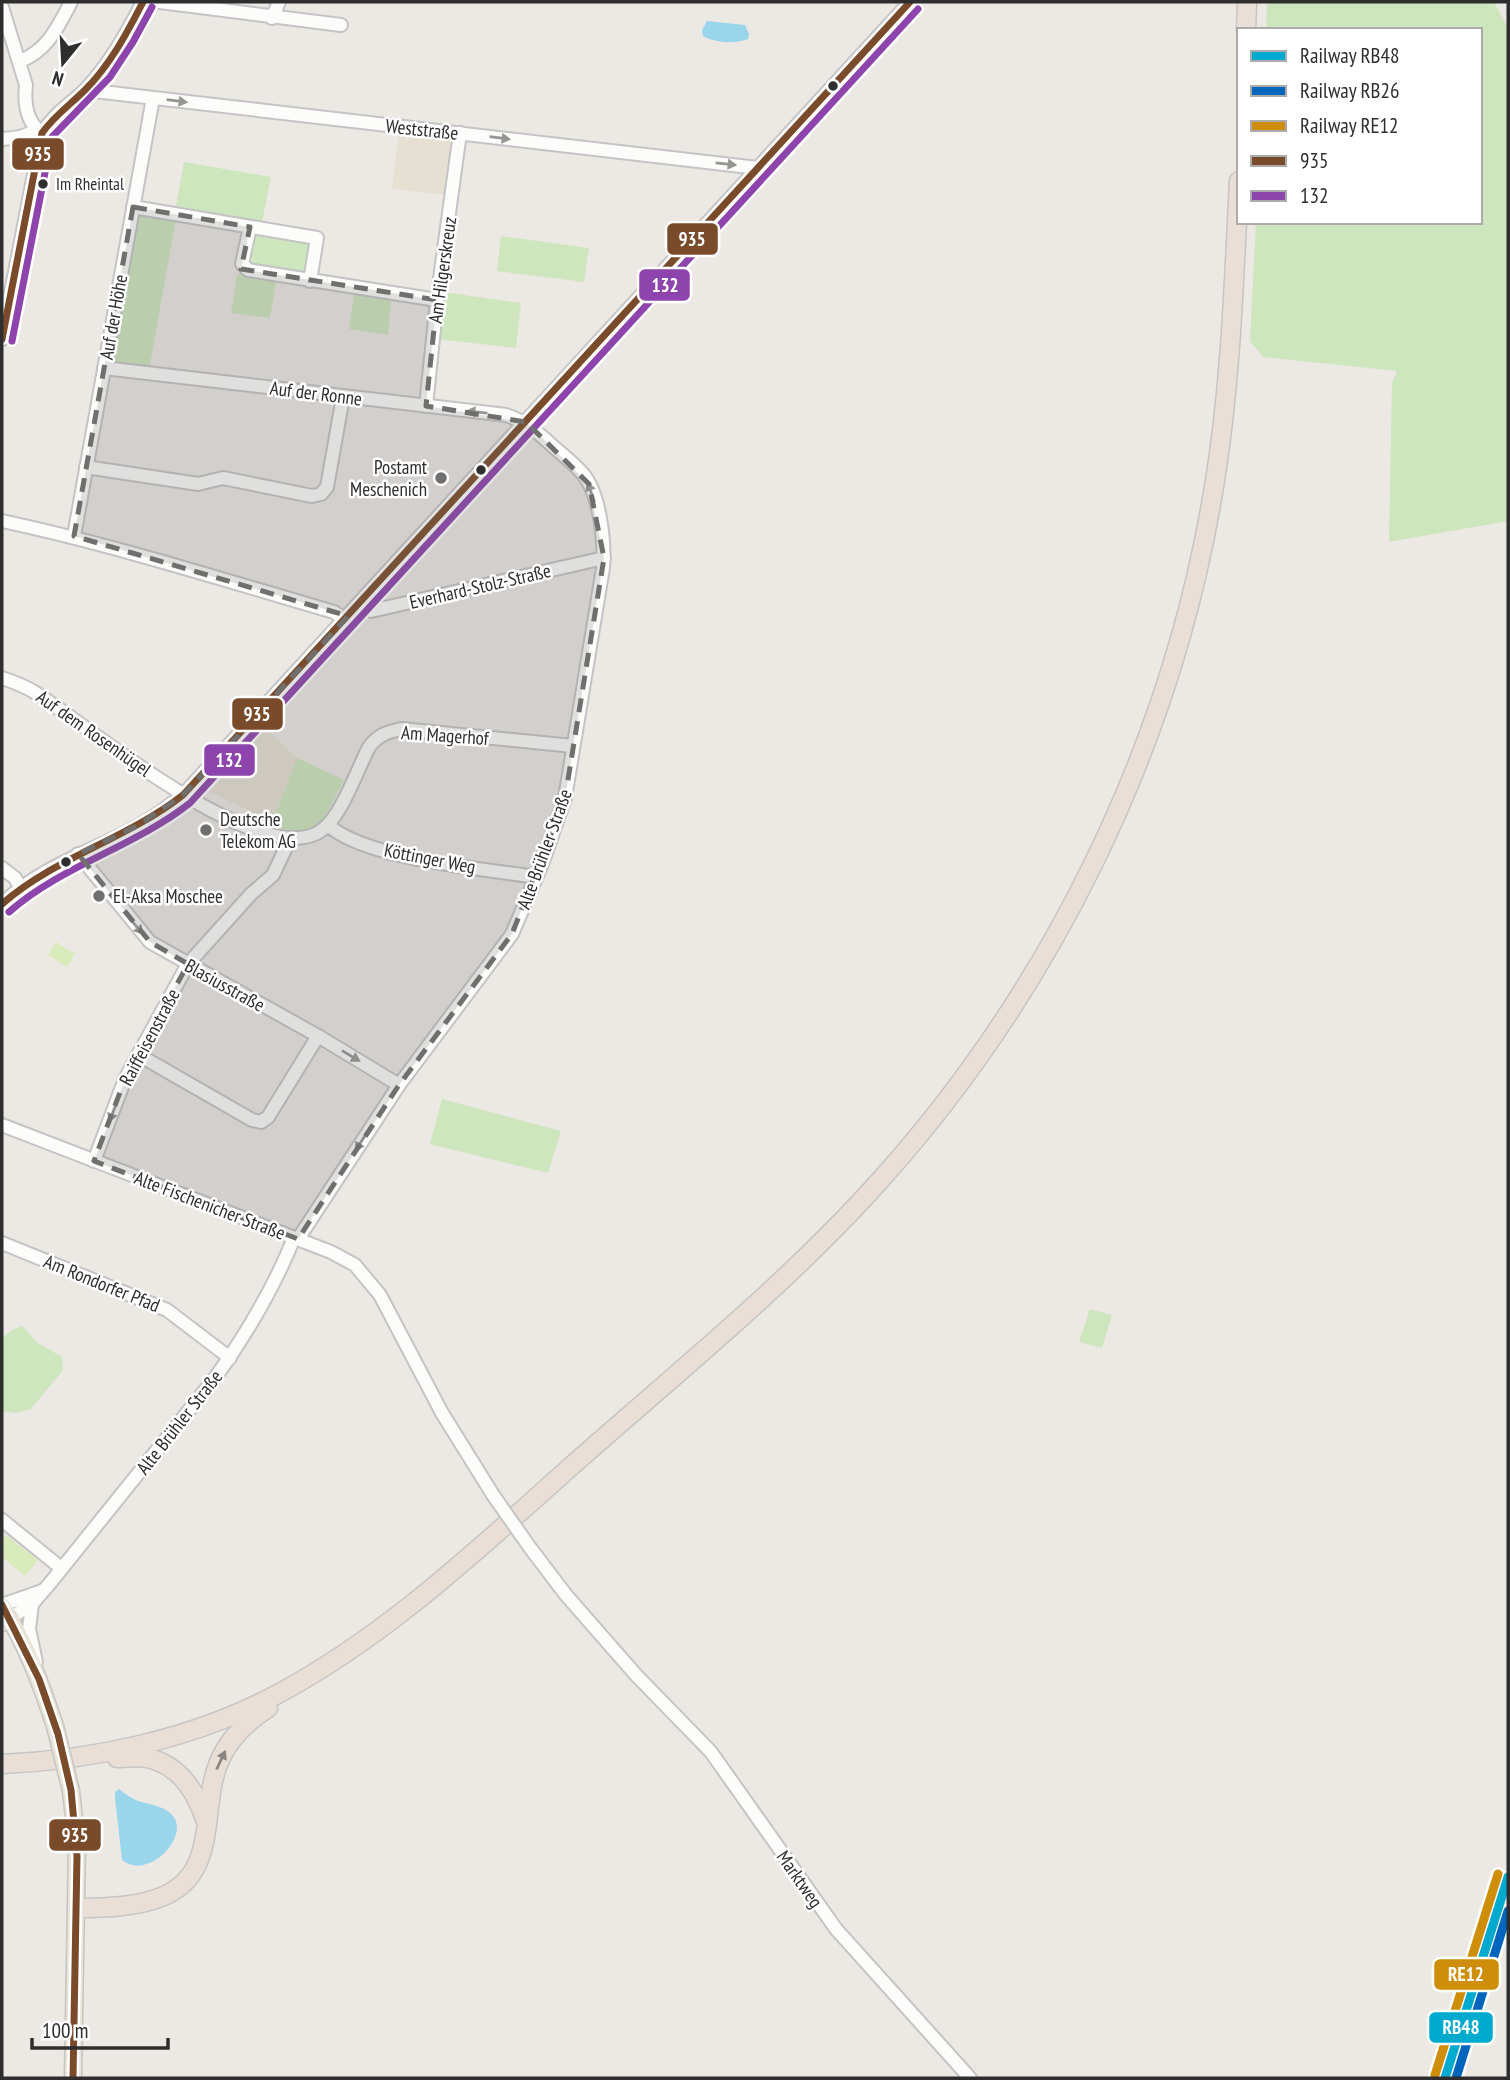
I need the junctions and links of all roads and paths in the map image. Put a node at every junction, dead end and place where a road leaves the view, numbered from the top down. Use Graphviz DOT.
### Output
graph roads {
  1 [pos="71,2"];
  2 [pos="143,2"];
  3 [pos="160,2"];
  4 [pos="279,2"];
  5 [pos="910,2"];
  6 [pos="1247,2"];
  7 [pos="2,6"];
  8 [pos="272,18"];
  9 [pos="341,26"];
  10 [pos="1246,28"];
  11 [pos="20,61"];
  12 [pos="85,90"];
  13 [pos="153,98"];
  14 [pos="39,131"];
  15 [pos="460,133"];
  16 [pos="2,139"];
  17 [pos="758,168"];
  18 [pos="133,207"];
  19 [pos="1237,216"];
  20 [pos="250,227"];
  21 [pos="310,281"];
  22 [pos="437,300"];
  23 [pos="2,339"];
  24 [pos="104,368"];
  25 [pos="343,397"];
  26 [pos="426,406"];
  27 [pos="526,422"];
  28 [pos="86,467"];
  29 [pos="2,521"];
  30 [pos="74,536"];
  31 [pos="604,558"];
  32 [pos="357,606"];
  33 [pos="344,620"];
  34 [pos="2,678"];
  35 [pos="573,746"];
  36 [pos="183,795"];
  37 [pos="328,825"];
  38 [pos="290,839"];
  39 [pos="78,854"];
  40 [pos="2,868"];
  41 [pos="536,877"];
  42 [pos="20,887"];
  43 [pos="2,904"];
  44 [pos="188,964"];
  45 [pos="318,1036"];
  46 [pos="139,1055"];
  47 [pos="399,1085"];
  48 [pos="2,1125"];
  49 [pos="94,1161"];
  50 [pos="296,1238"];
  51 [pos="2,1243"];
  52 [pos="230,1357"];
  53 [pos="493,1495"];
  54 [pos="2,1520"];
  55 [pos="61,1569"];
  56 [pos="42,1591"];
  57 [pos="32,1604"];
  58 [pos="4,1612"];
  59 [pos="297,1681"];
  60 [pos="41,1683"];
  61 [pos="85,1756"];
  62 [pos="4,1764"];
  63 [pos="207,1826"];
  64 [pos="77,1902"];
  65 [pos="73,2078"];
  66 [pos="970,2078"];
  1 -- 11 [label="street"];
  2 -- 12 [label="street"];
  3 -- 8 [label="street"];
  4 -- 8 [label="street"];
  5 -- 17 [label="street"];
  6 -- 10 [label="highway"];
  7 -- 11 [label="street"];
  8 -- 9 [label="street"];
  11 -- 14 [label="street"];
  12 -- 13 [label="street, Weststraße"];
  12 -- 14 [label="street"];
  13 -- 15 [label="street, Weststraße, one-way"];
  13 -- 18 [label="street, Auf der Höhe"];
  14 -- 16 [label="street"];
  14 -- 23 [label="street"];
  15 -- 17 [label="street, Weststraße, one-way"];
  15 -- 22 [label="street, Am Hilgerskreuz"];
  17 -- 27 [label="street"];
  18 -- 20 [label="street"];
  18 -- 24 [label="street, Auf der Höhe"];
  19 -- 59 [label="highway"];
  20 -- 21 [label="street"];
  20 -- 21 [label="street"];
  21 -- 22 [label="street"];
  22 -- 26 [label="street, Am Hilgerskreuz"];
  24 -- 25 [label="street, Auf der Ronne"];
  24 -- 28 [label="street, Auf der Höhe"];
  25 -- 26 [label="street, Auf der Ronne"];
  25 -- 28 [label="street"];
  27 -- 26 [label="street, Auf der Ronne, one-way"];
  31 -- 27 [label="street, Alte Brühler Straße, one-way"];
  27 -- 32 [label="street"];
  28 -- 30 [label="street, Auf der Höhe"];
  29 -- 30 [label="street"];
  30 -- 33 [label="street"];
  31 -- 32 [label="street, Everhard-Stolz-Straße"];
  31 -- 35 [label="street, Alte Brühler Straße"];
  32 -- 33 [label="street"];
  33 -- 36 [label="street"];
  34 -- 36 [label="street, Auf dem Rosenhügel"];
  35 -- 37 [label="street, Am Magerhof"];
  35 -- 41 [label="street, Alte Brühler Straße"];
  36 -- 38 [label="street"];
  36 -- 39 [label="street"];
  37 -- 38 [label="street"];
  37 -- 41 [label="street, Köttinger Weg"];
  38 -- 44 [label="street, Raiffeisenstraße"];
  39 -- 42 [label="street"];
  39 -- 44 [label="street, Blasiusstraße, one-way"];
  40 -- 42 [label="street"];
  41 -- 47 [label="street, Alte Brühler Straße"];
  42 -- 43 [label="street"];
  44 -- 45 [label="street, Blasiusstraße"];
  44 -- 46 [label="street, Raiffeisenstraße"];
  45 -- 46 [label="street"];
  45 -- 47 [label="street, Blasiusstraße, one-way"];
  46 -- 49 [label="street, Raiffeisenstraße, one-way"];
  47 -- 50 [label="street, Alte Brühler Straße, one-way"];
  48 -- 49 [label="street, Alte Fischenicher Straße"];
  49 -- 50 [label="street, Alte Fischenicher Straße"];
  50 -- 52 [label="street, Alte Brühler Straße"];
  50 -- 53 [label="street, Alte Fischenicher Straße"];
  51 -- 52 [label="street, Am Rondorfer Pfad"];
  52 -- 55 [label="street, Alte Brühler Straße"];
  53 -- 66 [label="street, Marktweg, bridge"];
  54 -- 55 [label="street"];
  55 -- 56 [label="street, Alte Brühler Straße"];
  56 -- 57 [label="street, Alte Brühler Straße"];
  56 -- 58 [label="street, Alte Brühler Straße"];
  57 -- 58 [label="street, Alte Brühler Straße"];
  57 -- 60 [label="street"];
  58 -- 60 [label="main road"];
  59 -- 61 [label="highway"];
  63 -- 59 [label="highway, one-way"];
  60 -- 64 [label="main road, bridge"];
  61 -- 62 [label="highway"];
  61 -- 63 [label="highway"];
  63 -- 64 [label="highway"];
  64 -- 65 [label="main road"];
}
